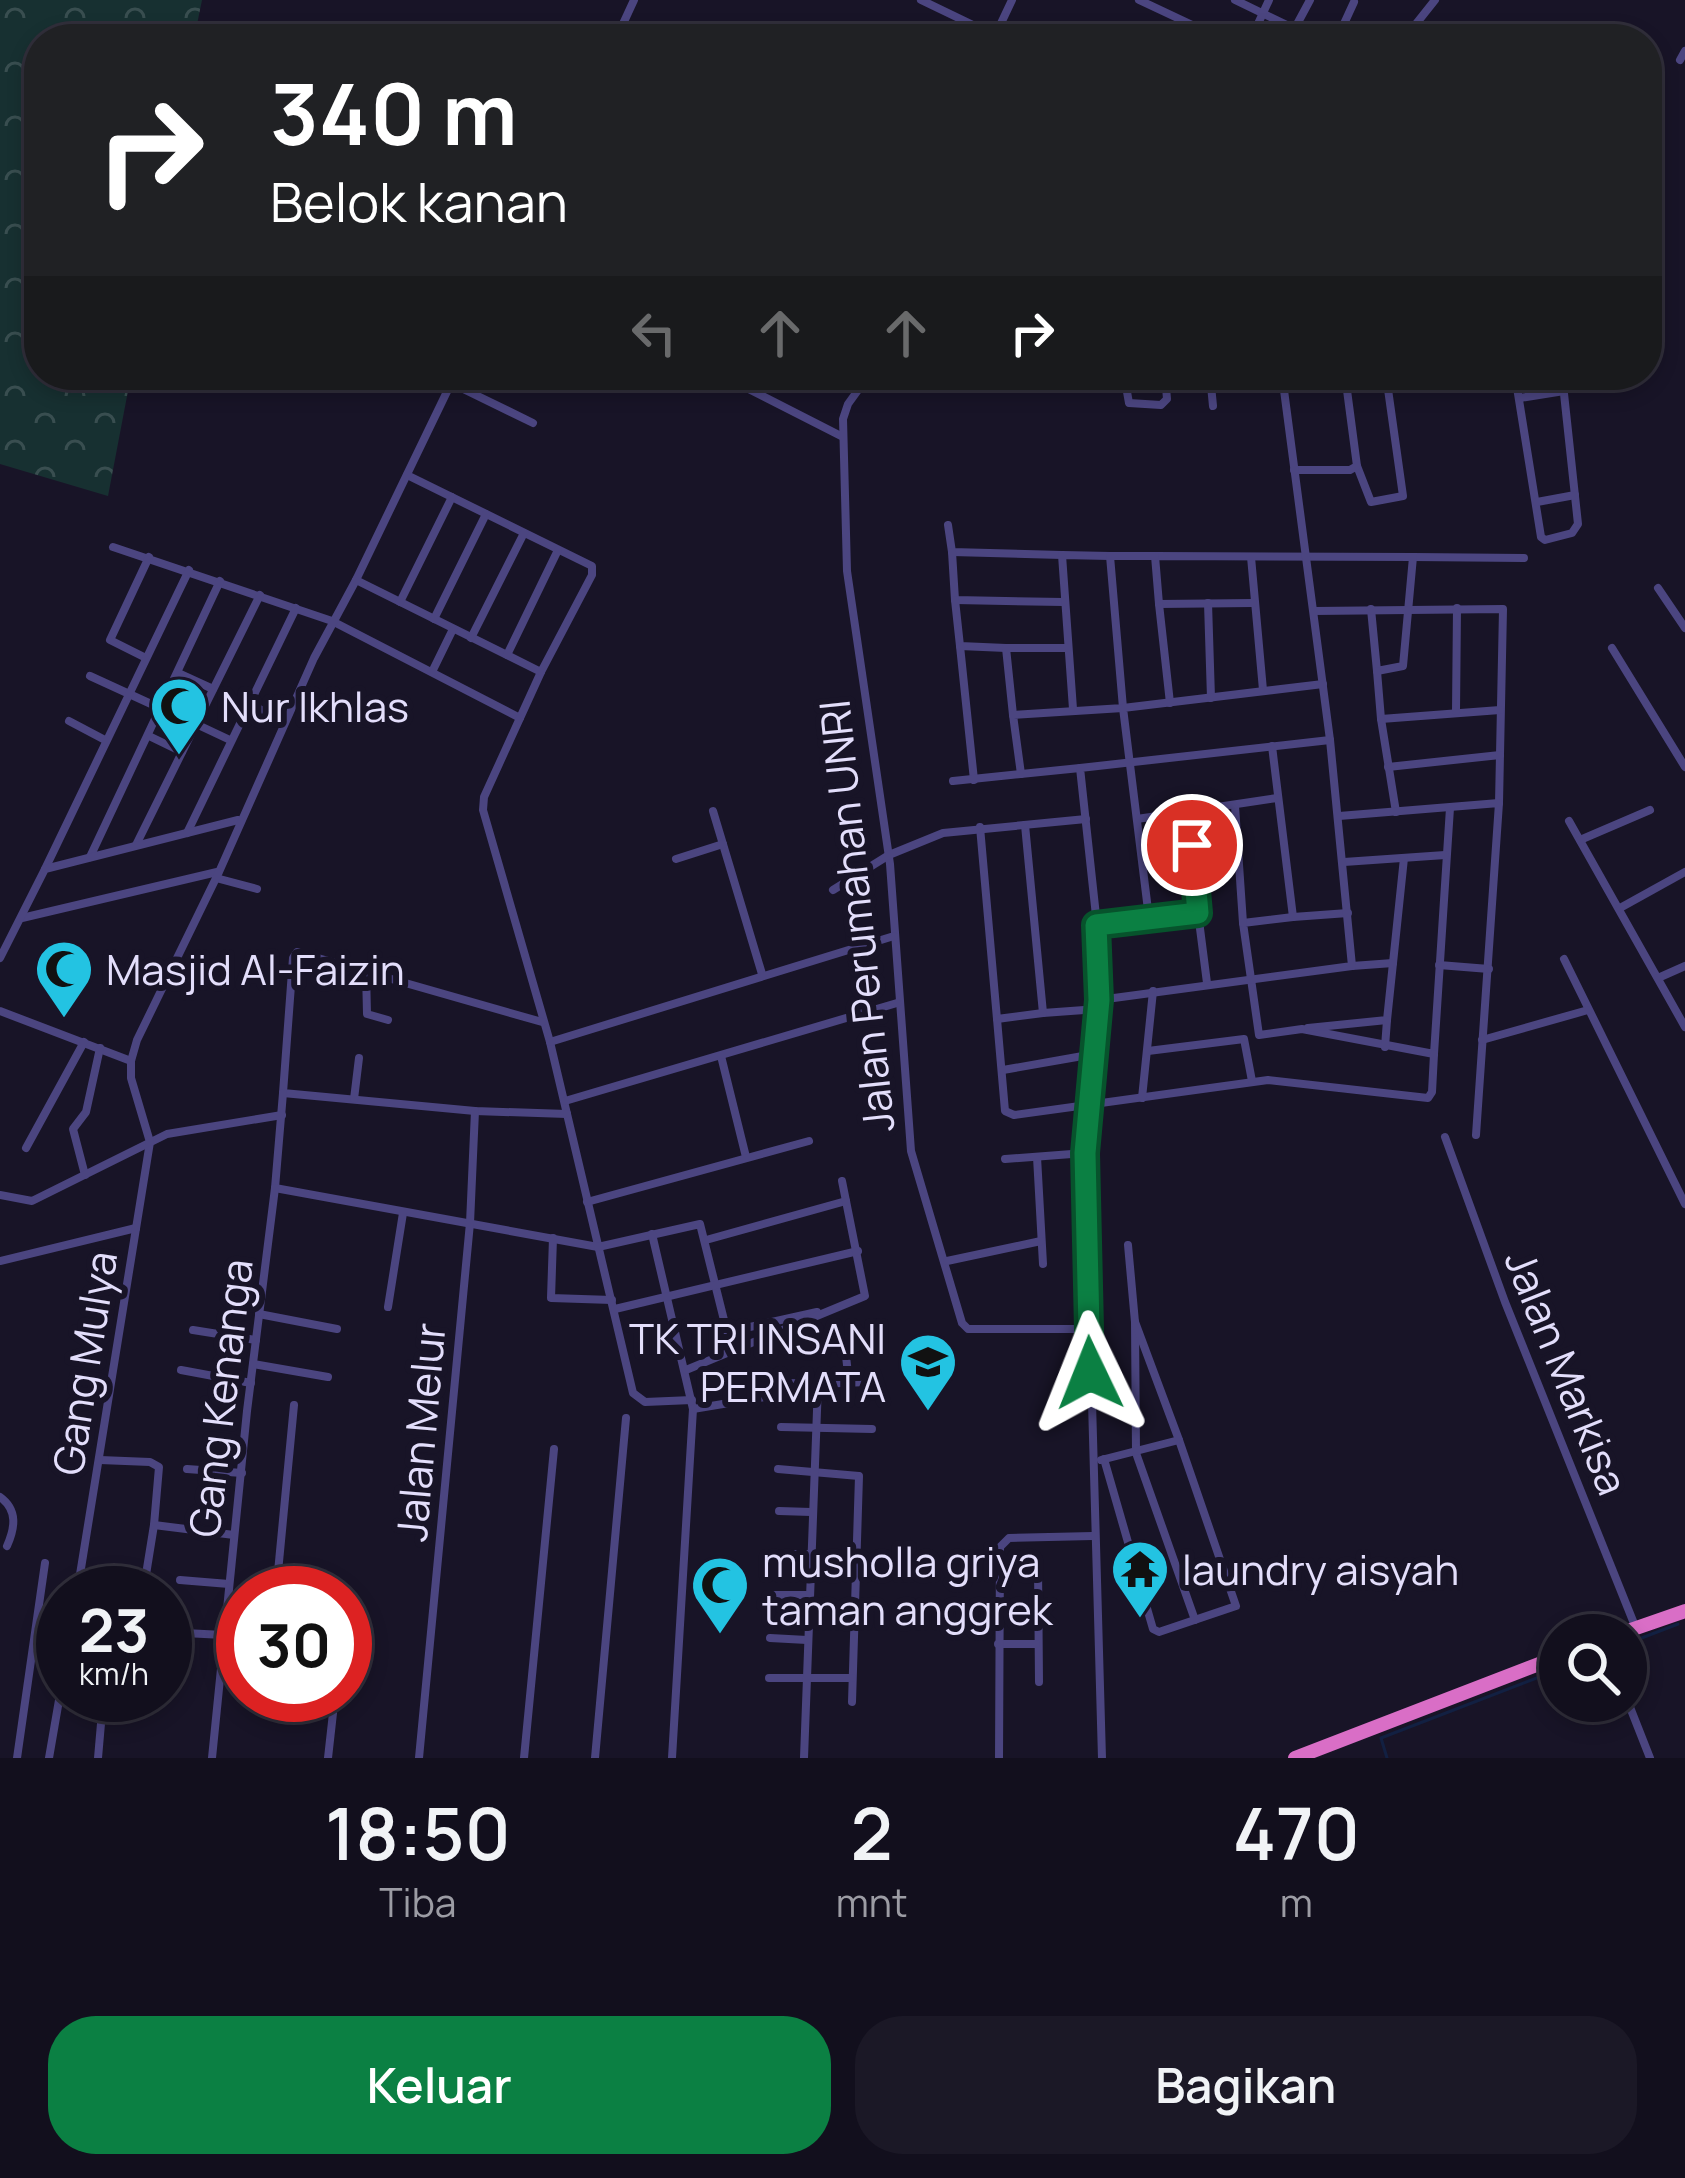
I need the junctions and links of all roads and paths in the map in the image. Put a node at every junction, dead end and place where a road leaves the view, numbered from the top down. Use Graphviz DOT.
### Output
graph roads {
  1 [pos="920,0"];
  2 [pos="1139,0"];
  3 [pos="1235,0"];
  4 [pos="1269,0"];
  5 [pos="1435,0"];
  6 [pos="933,3"];
  7 [pos="1263,14"];
  8 [pos="973,24"];
  9 [pos="1190,24"];
  10 [pos="1258,24"];
  11 [pos="1285,24"];
  12 [pos="1416,24"];
  13 [pos="448,390"];
  14 [pos="473,390"];
  15 [pos="750,390"];
  16 [pos="858,390"];
  17 [pos="1127,390"];
  18 [pos="1166,390"];
  19 [pos="1211,390"];
  20 [pos="1284,390"];
  21 [pos="1347,390"];
  22 [pos="1387,390"];
  23 [pos="1518,390"];
  24 [pos="1564,391"];
  25 [pos="1520,398"];
  26 [pos="1213,406"];
  27 [pos="532,423"];
  28 [pos="842,437"];
  29 [pos="1357,466"];
  30 [pos="1294,470"];
  31 [pos="406,475"];
  32 [pos="1575,495"];
  33 [pos="452,497"];
  34 [pos="1537,502"];
  35 [pos="486,514"];
  36 [pos="948,525"];
  37 [pos="524,533"];
  38 [pos="112,547"];
  39 [pos="558,550"];
  40 [pos="952,552"];
  41 [pos="1062,555"];
  42 [pos="148,556"];
  43 [pos="1109,556"];
  44 [pos="1155,556"];
  45 [pos="1413,556"];
  46 [pos="1251,557"];
  47 [pos="1308,557"];
  48 [pos="1524,558"];
  49 [pos="189,570"];
  50 [pos="356,580"];
  51 [pos="220,581"];
  52 [pos="1658,588"];
  53 [pos="260,595"];
  54 [pos="955,600"];
  55 [pos="400,602"];
  56 [pos="1063,602"];
  57 [pos="1208,603"];
  58 [pos="1253,603"];
  59 [pos="1159,604"];
  60 [pos="296,608"];
  61 [pos="1411,608"];
  62 [pos="1456,608"];
  63 [pos="1371,609"];
  64 [pos="1314,611"];
  65 [pos="434,619"];
  66 [pos="332,621"];
  67 [pos="453,628"];
  68 [pos="1685,628"];
  69 [pos="471,638"];
  70 [pos="960,646"];
  71 [pos="1006,648"];
  72 [pos="1066,648"];
  73 [pos="1612,648"];
  74 [pos="507,656"];
  75 [pos="144,657"];
  76 [pos="1377,671"];
  77 [pos="432,672"];
  78 [pos="541,672"];
  79 [pos="178,673"];
  80 [pos="90,676"];
  81 [pos="1323,684"];
  82 [pos="213,689"];
  83 [pos="1263,690"];
  84 [pos="128,693"];
  85 [pos="1211,698"];
  86 [pos="1170,703"];
  87 [pos="248,704"];
  88 [pos="1123,708"];
  89 [pos="161,709"];
  90 [pos="1073,710"];
  91 [pos="1500,710"];
  92 [pos="1456,711"];
  93 [pos="1012,715"];
  94 [pos="520,718"];
  95 [pos="1381,719"];
  96 [pos="284,720"];
  97 [pos="69,722"];
  98 [pos="196,724"];
  99 [pos="149,736"];
  100 [pos="105,740"];
  101 [pos="230,740"];
  102 [pos="1330,740"];
  103 [pos="1272,746"];
  104 [pos="182,752"];
  105 [pos="1499,755"];
  106 [pos="1130,763"];
  107 [pos="1388,767"];
  108 [pos="1685,767"];
  109 [pos="1080,768"];
  110 [pos="1022,774"];
  111 [pos="974,780"];
  112 [pos="952,782"];
  113 [pos="1277,798"];
  114 [pos="1499,803"];
  115 [pos="1235,806"];
  116 [pos="1450,808"];
  117 [pos="1650,810"];
  118 [pos="713,811"];
  119 [pos="1189,812"];
  120 [pos="1396,812"];
  121 [pos="1339,816"];
  122 [pos="1086,819"];
  123 [pos="1137,819"];
  124 [pos="239,820"];
  125 [pos="1569,821"];
  126 [pos="1025,825"];
  127 [pos="980,827"];
  128 [pos="186,834"];
  129 [pos="1580,840"];
  130 [pos="723,844"];
  131 [pos="136,845"];
  132 [pos="889,855"];
  133 [pos="1445,855"];
  134 [pos="90,857"];
  135 [pos="1404,858"];
  136 [pos="676,859"];
  137 [pos="1344,862"];
  138 [pos="45,869"];
  139 [pos="1685,872"];
  140 [pos="217,875"];
  141 [pos="257,889"];
  142 [pos="833,890"];
  143 [pos="1620,908"];
  144 [pos="1198,913"];
  145 [pos="1348,913"];
  146 [pos="1293,917"];
  147 [pos="22,918"];
  148 [pos="1149,918"];
  149 [pos="1243,923"];
  150 [pos="1096,925"];
  151 [pos="894,936"];
  152 [pos="0,958"];
  153 [pos="1564,959"];
  154 [pos="1393,963"];
  155 [pos="1439,965"];
  156 [pos="1352,966"];
  157 [pos="1685,967"];
  158 [pos="1489,969"];
  159 [pos="366,971"];
  160 [pos="762,974"];
  161 [pos="1658,978"];
  162 [pos="1249,980"];
  163 [pos="1207,983"];
  164 [pos="1153,991"];
  165 [pos="897,1003"];
  166 [pos="1099,1004"];
  167 [pos="1588,1010"];
  168 [pos="0,1011"];
  169 [pos="1043,1013"];
  170 [pos="997,1019"];
  171 [pos="388,1020"];
  172 [pos="1387,1021"];
  173 [pos="544,1022"];
  174 [pos="1685,1027"];
  175 [pos="1302,1029"];
  176 [pos="1259,1035"];
  177 [pos="1244,1039"];
  178 [pos="1482,1040"];
  179 [pos="84,1042"];
  180 [pos="550,1042"];
  181 [pos="1385,1047"];
  182 [pos="100,1048"];
  183 [pos="1148,1051"];
  184 [pos="1094,1054"];
  185 [pos="1434,1054"];
  186 [pos="721,1056"];
  187 [pos="359,1058"];
  188 [pos="131,1061"];
  189 [pos="1003,1070"];
  190 [pos="1252,1081"];
  191 [pos="283,1093"];
  192 [pos="354,1099"];
  193 [pos="1142,1099"];
  194 [pos="565,1101"];
  195 [pos="1089,1105"];
  196 [pos="475,1111"];
  197 [pos="282,1114"];
  198 [pos="567,1114"];
  199 [pos="1476,1135"];
  200 [pos="1445,1137"];
  201 [pos="809,1141"];
  202 [pos="150,1142"];
  203 [pos="26,1148"];
  204 [pos="1085,1153"];
  205 [pos="746,1157"];
  206 [pos="1037,1157"];
  207 [pos="1005,1159"];
  208 [pos="85,1174"];
  209 [pos="842,1181"];
  210 [pos="275,1188"];
  211 [pos="0,1195"];
  212 [pos="846,1201"];
  213 [pos="587,1202"];
  214 [pos="1685,1204"];
  215 [pos="403,1213"];
  216 [pos="470,1222"];
  217 [pos="136,1228"];
  218 [pos="652,1234"];
  219 [pos="553,1238"];
  220 [pos="706,1240"];
  221 [pos="1040,1241"];
  222 [pos="1128,1245"];
  223 [pos="598,1246"];
  224 [pos="858,1251"];
  225 [pos="0,1261"];
  226 [pos="946,1261"];
  227 [pos="1043,1264"];
  228 [pos="716,1285"];
  229 [pos="668,1297"];
  230 [pos="614,1305"];
  231 [pos="388,1307"];
  232 [pos="836,1308"];
  233 [pos="259,1314"];
  234 [pos="1135,1322"];
  235 [pos="338,1329"];
  236 [pos="1088,1329"];
  237 [pos="193,1330"];
  238 [pos="727,1332"];
  239 [pos="844,1338"];
  240 [pos="256,1340"];
  241 [pos="732,1352"];
  242 [pos="253,1364"];
  243 [pos="181,1370"];
  244 [pos="686,1370"];
  245 [pos="328,1377"];
  246 [pos="867,1382"];
  247 [pos="250,1383"];
  248 [pos="788,1383"];
  249 [pos="849,1383"];
  250 [pos="817,1389"];
  251 [pos="765,1396"];
  252 [pos="294,1405"];
  253 [pos="693,1405"];
  254 [pos="626,1418"];
  255 [pos="781,1427"];
  256 [pos="814,1428"];
  257 [pos="872,1429"];
  258 [pos="1179,1440"];
  259 [pos="554,1449"];
  260 [pos="1136,1454"];
  261 [pos="100,1460"];
  262 [pos="1099,1460"];
  263 [pos="187,1468"];
  264 [pos="778,1468"];
  265 [pos="813,1470"];
  266 [pos="242,1473"];
  267 [pos="0,1497"];
  268 [pos="779,1511"];
  269 [pos="811,1512"];
  270 [pos="154,1526"];
  271 [pos="234,1535"];
  272 [pos="1093,1536"];
  273 [pos="7,1546"];
  274 [pos="776,1554"];
  275 [pos="810,1554"];
  276 [pos="44,1564"];
  277 [pos="82,1566"];
  278 [pos="147,1566"];
  279 [pos="231,1566"];
  280 [pos="279,1566"];
  281 [pos="1038,1566"];
  282 [pos="774,1594"];
  283 [pos="809,1595"];
  284 [pos="1685,1611"];
  285 [pos="1630,1614"];
  286 [pos="1195,1620"];
  287 [pos="1647,1624"];
  288 [pos="770,1638"];
  289 [pos="807,1640"];
  290 [pos="998,1644"];
  291 [pos="1036,1644"];
  292 [pos="1539,1664"];
  293 [pos="807,1677"];
  294 [pos="770,1678"];
  295 [pos="852,1678"];
  296 [pos="1039,1682"];
  297 [pos="852,1702"];
  298 [pos="216,1714"];
  299 [pos="55,1722"];
  300 [pos="101,1722"];
  301 [pos="331,1722"];
  302 [pos="1636,1722"];
  303 [pos="17,1758"];
  304 [pos="49,1758"];
  305 [pos="98,1758"];
  306 [pos="212,1758"];
  307 [pos="328,1758"];
  308 [pos="419,1758"];
  309 [pos="524,1758"];
  310 [pos="595,1758"];
  311 [pos="672,1758"];
  312 [pos="804,1758"];
  313 [pos="999,1758"];
  314 [pos="1102,1758"];
  315 [pos="1295,1758"];
  316 [pos="1649,1758"];
  1 -- 6 [label="street"];
  2 -- 9 [label="street"];
  3 -- 7 [label="street"];
  4 -- 7 [label="street"];
  5 -- 12 [label="street"];
  6 -- 8 [label="street"];
  7 -- 10 [label="street"];
  7 -- 11 [label="street"];
  13 -- 31 [label="street"];
  14 -- 27 [label="street"];
  15 -- 28 [label="street"];
  16 -- 28 [label="street, Jalan Perumahan UNRI"];
  17 -- 18 [label="street"];
  19 -- 26 [label="street"];
  20 -- 30 [label="street"];
  21 -- 29 [label="street"];
  22 -- 29 [label="street"];
  23 -- 25 [label="street"];
  24 -- 25 [label="street"];
  24 -- 32 [label="street"];
  25 -- 34 [label="street"];
  28 -- 132 [label="street, Jalan Perumahan UNRI"];
  29 -- 30 [label="street"];
  30 -- 47 [label="street"];
  31 -- 33 [label="street"];
  31 -- 50 [label="street"];
  32 -- 34 [label="street"];
  32 -- 34 [label="street"];
  33 -- 35 [label="street"];
  33 -- 55 [label="street"];
  35 -- 37 [label="street"];
  35 -- 65 [label="street"];
  36 -- 40 [label="street"];
  37 -- 39 [label="street"];
  37 -- 69 [label="street"];
  38 -- 42 [label="street"];
  39 -- 74 [label="street"];
  39 -- 78 [label="street"];
  40 -- 41 [label="street"];
  40 -- 54 [label="street"];
  41 -- 43 [label="street"];
  41 -- 56 [label="street"];
  42 -- 49 [label="street"];
  42 -- 75 [label="street"];
  43 -- 44 [label="street"];
  43 -- 88 [label="street"];
  44 -- 46 [label="street"];
  44 -- 59 [label="street"];
  45 -- 47 [label="street"];
  45 -- 48 [label="street"];
  45 -- 61 [label="street"];
  46 -- 47 [label="street"];
  46 -- 58 [label="street"];
  47 -- 64 [label="street"];
  49 -- 51 [label="street"];
  49 -- 75 [label="street"];
  50 -- 55 [label="street"];
  50 -- 66 [label="street"];
  51 -- 53 [label="street"];
  51 -- 79 [label="street"];
  52 -- 68 [label="street"];
  53 -- 60 [label="street"];
  53 -- 82 [label="street"];
  54 -- 56 [label="street"];
  54 -- 70 [label="street"];
  55 -- 65 [label="street"];
  56 -- 72 [label="street"];
  57 -- 58 [label="street"];
  57 -- 59 [label="street"];
  57 -- 85 [label="street"];
  58 -- 83 [label="street"];
  59 -- 86 [label="street"];
  60 -- 66 [label="street"];
  60 -- 87 [label="street"];
  61 -- 62 [label="street"];
  61 -- 63 [label="street"];
  61 -- 76 [label="street"];
  62 -- 91 [label="street"];
  62 -- 92 [label="street"];
  63 -- 64 [label="street"];
  63 -- 76 [label="street"];
  64 -- 81 [label="street"];
  65 -- 67 [label="street"];
  66 -- 77 [label="street"];
  66 -- 96 [label="street"];
  67 -- 69 [label="street"];
  67 -- 77 [label="street"];
  69 -- 74 [label="street"];
  70 -- 71 [label="street"];
  70 -- 111 [label="street"];
  71 -- 72 [label="street"];
  71 -- 93 [label="street"];
  72 -- 90 [label="street"];
  73 -- 108 [label="street"];
  74 -- 78 [label="street"];
  75 -- 84 [label="street"];
  76 -- 95 [label="street"];
  77 -- 94 [label="street"];
  78 -- 94 [label="street"];
  79 -- 82 [label="street"];
  79 -- 89 [label="street"];
  80 -- 84 [label="street"];
  81 -- 83 [label="street"];
  81 -- 102 [label="street"];
  82 -- 98 [label="street"];
  83 -- 85 [label="street"];
  84 -- 89 [label="street"];
  84 -- 100 [label="street"];
  85 -- 86 [label="street"];
  86 -- 88 [label="street"];
  87 -- 96 [label="street"];
  87 -- 101 [label="street"];
  88 -- 90 [label="street"];
  88 -- 106 [label="street"];
  89 -- 99 [label="street"];
  90 -- 93 [label="street"];
  91 -- 92 [label="street"];
  91 -- 105 [label="street"];
  92 -- 95 [label="street"];
  93 -- 110 [label="street"];
  94 -- 173 [label="street"];
  95 -- 107 [label="street"];
  96 -- 124 [label="street"];
  97 -- 100 [label="street"];
  98 -- 101 [label="street"];
  98 -- 104 [label="street"];
  99 -- 104 [label="street"];
  99 -- 134 [label="street"];
  100 -- 138 [label="street"];
  101 -- 128 [label="street"];
  102 -- 103 [label="street"];
  102 -- 121 [label="street"];
  103 -- 106 [label="street"];
  103 -- 113 [label="street"];
  104 -- 131 [label="street"];
  105 -- 107 [label="street"];
  105 -- 114 [label="street"];
  106 -- 109 [label="street"];
  106 -- 123 [label="street"];
  107 -- 120 [label="street"];
  109 -- 110 [label="street"];
  109 -- 122 [label="street"];
  110 -- 111 [label="street"];
  111 -- 112 [label="street"];
  113 -- 115 [label="street"];
  113 -- 146 [label="street"];
  114 -- 116 [label="street"];
  114 -- 158 [label="street"];
  115 -- 119 [label="street"];
  115 -- 149 [label="street"];
  116 -- 120 [label="street"];
  116 -- 133 [label="street"];
  117 -- 129 [label="street"];
  118 -- 130 [label="street"];
  119 -- 123 [label="street"];
  119 -- 144 [label="street"];
  120 -- 121 [label="street"];
  121 -- 137 [label="street"];
  122 -- 126 [label="street"];
  122 -- 150 [label="street"];
  123 -- 148 [label="street"];
  124 -- 128 [label="street"];
  124 -- 140 [label="street"];
  125 -- 129 [label="street"];
  126 -- 127 [label="street"];
  126 -- 169 [label="street"];
  127 -- 132 [label="street"];
  127 -- 170 [label="street"];
  128 -- 131 [label="street"];
  129 -- 143 [label="street"];
  130 -- 136 [label="street"];
  130 -- 160 [label="street"];
  131 -- 134 [label="street"];
  132 -- 142 [label="street"];
  132 -- 151 [label="street, Jalan Perumahan UNRI"];
  133 -- 135 [label="street"];
  133 -- 155 [label="street"];
  134 -- 138 [label="street"];
  135 -- 137 [label="street"];
  135 -- 154 [label="street"];
  137 -- 145 [label="street"];
  138 -- 147 [label="street"];
  139 -- 143 [label="street"];
  140 -- 141 [label="street"];
  140 -- 147 [label="street"];
  140 -- 188 [label="street"];
  143 -- 161 [label="street"];
  144 -- 148 [label="street"];
  144 -- 163 [label="street"];
  145 -- 146 [label="street"];
  145 -- 156 [label="street"];
  146 -- 149 [label="street"];
  147 -- 152 [label="street"];
  148 -- 150 [label="street"];
  149 -- 162 [label="street"];
  150 -- 166 [label="street"];
  151 -- 160 [label="street"];
  151 -- 165 [label="street, Jalan Perumahan UNRI"];
  153 -- 167 [label="street"];
  154 -- 156 [label="street"];
  154 -- 172 [label="street"];
  155 -- 158 [label="street"];
  155 -- 185 [label="street"];
  156 -- 162 [label="street"];
  157 -- 161 [label="street"];
  158 -- 178 [label="street"];
  159 -- 171 [label="street"];
  159 -- 173 [label="street"];
  159 -- 191 [label="street, Gang Kenanga"];
  160 -- 180 [label="street"];
  161 -- 174 [label="street"];
  162 -- 163 [label="street"];
  162 -- 176 [label="street"];
  163 -- 164 [label="street"];
  164 -- 166 [label="street"];
  164 -- 183 [label="street"];
  165 -- 186 [label="street"];
  165 -- 226 [label="street, Jalan Perumahan UNRI"];
  166 -- 169 [label="street"];
  166 -- 184 [label="street"];
  167 -- 178 [label="street"];
  167 -- 214 [label="street"];
  168 -- 179 [label="street"];
  169 -- 170 [label="street"];
  170 -- 189 [label="street"];
  172 -- 175 [label="street"];
  172 -- 181 [label="street"];
  173 -- 180 [label="street"];
  175 -- 176 [label="street"];
  175 -- 181 [label="street"];
  176 -- 177 [label="street"];
  177 -- 183 [label="street"];
  177 -- 190 [label="street"];
  178 -- 199 [label="street"];
  179 -- 182 [label="street"];
  179 -- 203 [label="street"];
  180 -- 194 [label="street"];
  181 -- 185 [label="street"];
  182 -- 188 [label="street"];
  182 -- 208 [label="street"];
  183 -- 193 [label="street"];
  184 -- 189 [label="street"];
  184 -- 195 [label="street"];
  185 -- 190 [label="street"];
  186 -- 194 [label="street"];
  186 -- 205 [label="street"];
  187 -- 192 [label="street"];
  188 -- 202 [label="street"];
  189 -- 195 [label="street"];
  190 -- 193 [label="street"];
  191 -- 192 [label="street"];
  191 -- 197 [label="street, Gang Kenanga"];
  192 -- 196 [label="street"];
  193 -- 195 [label="street"];
  194 -- 198 [label="street"];
  195 -- 204 [label="street"];
  196 -- 198 [label="street"];
  196 -- 216 [label="street, Jalan Melur"];
  197 -- 202 [label="street"];
  197 -- 210 [label="street, Gang Kenanga"];
  198 -- 213 [label="street"];
  200 -- 285 [label="street, Jalan Markisa"];
  201 -- 205 [label="street"];
  202 -- 208 [label="street"];
  202 -- 217 [label="street, Gang Mulya"];
  204 -- 206 [label="street"];
  204 -- 236 [label="street"];
  205 -- 213 [label="street"];
  206 -- 207 [label="street"];
  206 -- 221 [label="street"];
  208 -- 211 [label="street"];
  209 -- 212 [label="street"];
  210 -- 215 [label="street"];
  210 -- 233 [label="street, Gang Kenanga"];
  212 -- 220 [label="street"];
  212 -- 224 [label="street"];
  213 -- 223 [label="street"];
  215 -- 216 [label="street"];
  215 -- 231 [label="street"];
  216 -- 219 [label="street"];
  216 -- 308 [label="street, Jalan Melur"];
  217 -- 225 [label="street"];
  217 -- 261 [label="street, Gang Mulya"];
  218 -- 220 [label="street"];
  218 -- 223 [label="street"];
  218 -- 229 [label="street"];
  219 -- 223 [label="street"];
  219 -- 230 [label="street"];
  220 -- 228 [label="street"];
  221 -- 226 [label="street"];
  221 -- 227 [label="street"];
  222 -- 234 [label="street"];
  223 -- 230 [label="street"];
  224 -- 228 [label="street"];
  224 -- 232 [label="street"];
  226 -- 236 [label="street, Jalan Perumahan UNRI"];
  228 -- 229 [label="street"];
  228 -- 238 [label="street"];
  229 -- 230 [label="street"];
  229 -- 244 [label="street"];
  230 -- 253 [label="street"];
  232 -- 238 [label="street"];
  232 -- 241 [label="street"];
  233 -- 235 [label="street"];
  233 -- 240 [label="street, Gang Kenanga"];
  234 -- 258 [label="street"];
  234 -- 260 [label="street"];
  236 -- 262 [label="street"];
  237 -- 240 [label="street"];
  238 -- 241 [label="street"];
  239 -- 249 [label="street"];
  240 -- 242 [label="street, Gang Kenanga"];
  241 -- 244 [label="street"];
  242 -- 245 [label="street"];
  242 -- 247 [label="street, Gang Kenanga"];
  243 -- 247 [label="street"];
  244 -- 253 [label="street"];
  246 -- 249 [label="street"];
  247 -- 266 [label="street, Gang Kenanga"];
  248 -- 250 [label="street"];
  249 -- 250 [label="street"];
  250 -- 256 [label="street"];
  251 -- 253 [label="street"];
  252 -- 280 [label="street"];
  253 -- 311 [label="street"];
  254 -- 310 [label="street"];
  255 -- 256 [label="street"];
  256 -- 257 [label="street"];
  256 -- 265 [label="street"];
  258 -- 260 [label="street"];
  258 -- 286 [label="street"];
  259 -- 309 [label="street"];
  260 -- 262 [label="street"];
  260 -- 286 [label="street"];
  261 -- 270 [label="street"];
  261 -- 277 [label="street, Gang Mulya"];
  262 -- 272 [label="street"];
  262 -- 286 [label="street"];
  263 -- 266 [label="street"];
  264 -- 265 [label="street"];
  265 -- 269 [label="street"];
  265 -- 295 [label="street"];
  266 -- 271 [label="street, Gang Kenanga"];
  267 -- 273 [label="street"];
  268 -- 269 [label="street"];
  269 -- 275 [label="street"];
  270 -- 271 [label="street"];
  270 -- 278 [label="street"];
  271 -- 279 [label="street, Gang Kenanga"];
  272 -- 290 [label="street"];
  272 -- 314 [label="street"];
  274 -- 275 [label="street"];
  275 -- 283 [label="street"];
  276 -- 303 [label="street"];
  281 -- 291 [label="street"];
  282 -- 283 [label="street"];
  283 -- 289 [label="street"];
  284 -- 287 [label="highway"];
  288 -- 289 [label="street"];
  289 -- 293 [label="street"];
  290 -- 291 [label="street"];
  290 -- 313 [label="street"];
  291 -- 296 [label="street"];
  292 -- 315 [label="highway"];
  293 -- 294 [label="street"];
  293 -- 295 [label="street"];
  293 -- 312 [label="street"];
  295 -- 297 [label="street"];
  298 -- 306 [label="street, Gang Kenanga"];
  299 -- 304 [label="street"];
  300 -- 305 [label="street"];
  301 -- 307 [label="street"];
  302 -- 316 [label="street"];
}
